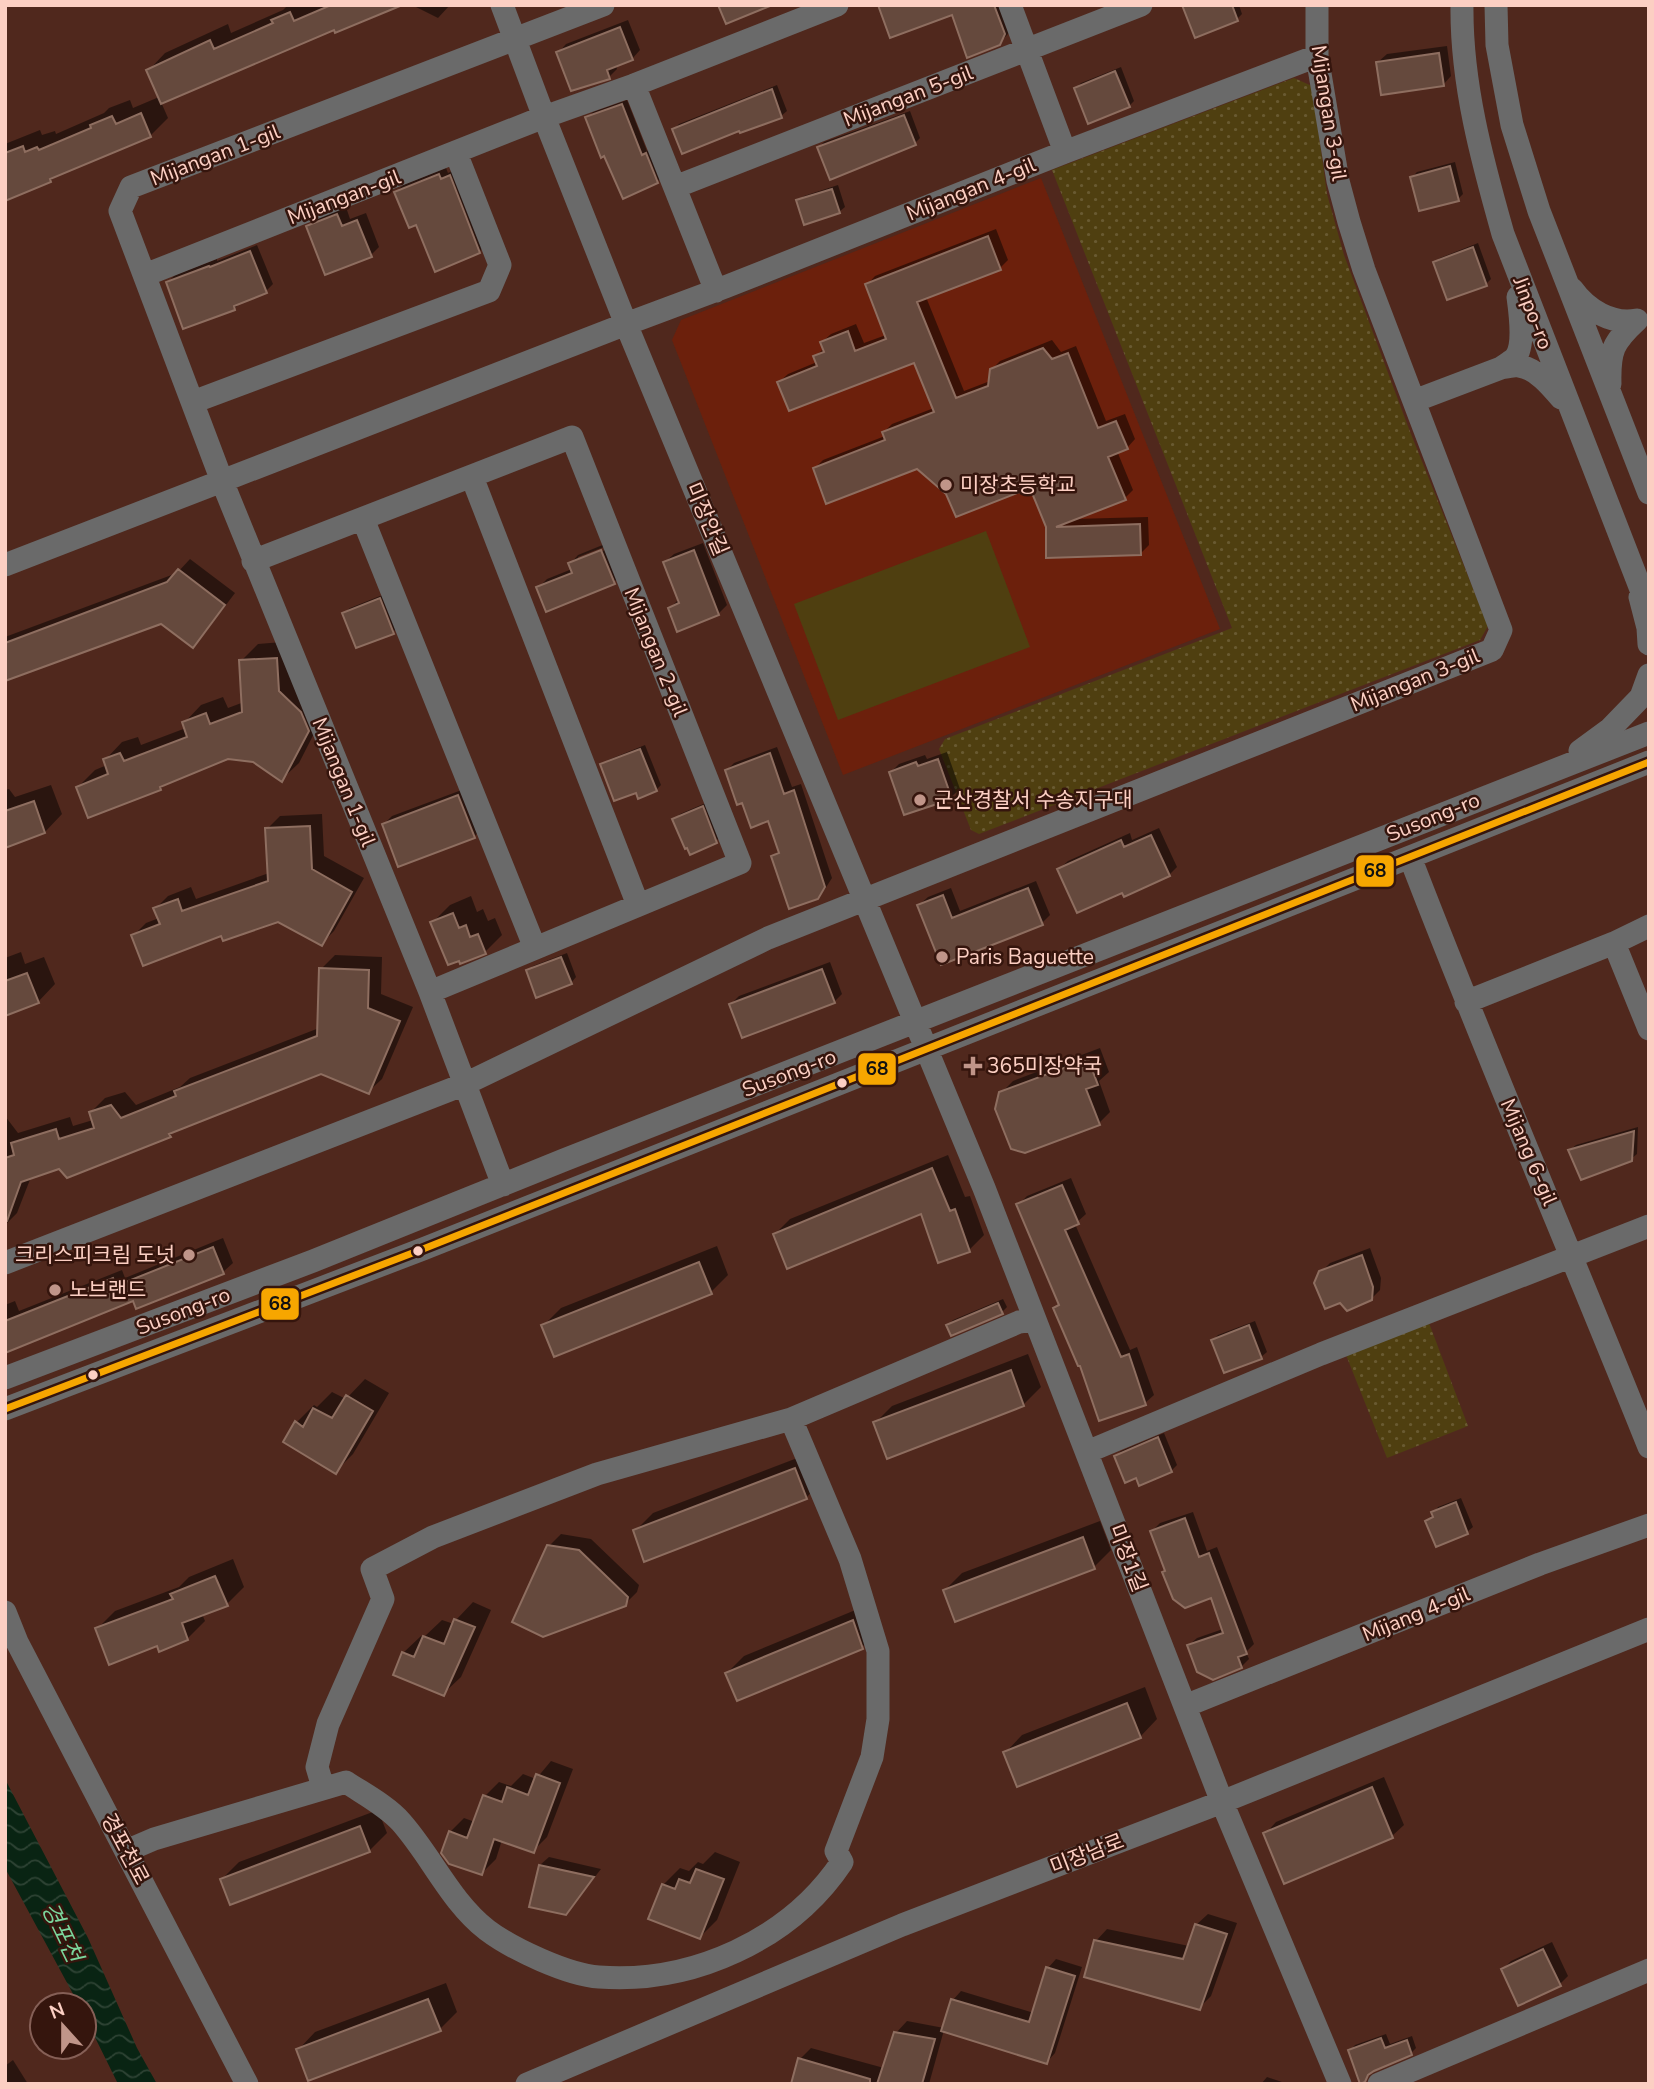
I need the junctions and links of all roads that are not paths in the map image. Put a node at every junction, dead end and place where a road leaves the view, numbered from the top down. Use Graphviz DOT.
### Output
graph roads {
  1 [pos="502,5"];
  2 [pos="603,5"];
  3 [pos="837,5"];
  4 [pos="1010,5"];
  5 [pos="1140,5"];
  6 [pos="1317,5"];
  7 [pos="1462,5"];
  8 [pos="1496,5"];
  9 [pos="515,39"];
  10 [pos="1026,50"];
  11 [pos="1317,56"];
  12 [pos="634,85"];
  13 [pos="544,117"];
  14 [pos="1065,152"];
  15 [pos="456,153"];
  16 [pos="675,187"];
  17 [pos="1508,250"];
  18 [pos="145,275"];
  19 [pos="1566,279"];
  20 [pos="716,291"];
  21 [pos="1643,317"];
  22 [pos="626,324"];
  23 [pos="1501,368"];
  24 [pos="1610,395"];
  25 [pos="1414,401"];
  26 [pos="193,402"];
  27 [pos="1571,412"];
  28 [pos="472,477"];
  29 [pos="222,481"];
  30 [pos="1649,493"];
  31 [pos="363,519"];
  32 [pos="253,561"];
  33 [pos="5,565"];
  34 [pos="1632,567"];
  35 [pos="1649,610"];
  36 [pos="1649,644"];
  37 [pos="1649,675"];
  38 [pos="1649,733"];
  39 [pos="1649,762"];
  40 [pos="1553,770"];
  41 [pos="1649,781"];
  42 [pos="1577,790"];
  43 [pos="1409,857"];
  44 [pos="865,901"];
  45 [pos="638,905"];
  46 [pos="1649,926"];
  47 [pos="1614,943"];
  48 [pos="535,948"];
  49 [pos="430,992"];
  50 [pos="1466,1002"];
  51 [pos="1649,1029"];
  52 [pos="921,1034"];
  53 [pos="465,1084"];
  54 [pos="503,1185"];
  55 [pos="1649,1226"];
  56 [pos="1572,1257"];
  57 [pos="5,1263"];
  58 [pos="1034,1320"];
  59 [pos="5,1378"];
  60 [pos="5,1409"];
  61 [pos="791,1419"];
  62 [pos="1649,1447"];
  63 [pos="1087,1452"];
  64 [pos="1649,1525"];
  65 [pos="5,1612"];
  66 [pos="1649,1629"];
  67 [pos="1185,1706"];
  68 [pos="323,1787"];
  69 [pos="1222,1802"];
  70 [pos="126,1851"];
  71 [pos="1649,1970"];
  72 [pos="247,2084"];
  73 [pos="527,2084"];
  74 [pos="1339,2084"];
  75 [pos="1379,2084"];
  1 -- 9 [label="street, 미장안길"];
  2 -- 9 [label="street, Mijangan 1-gil"];
  3 -- 12 [label="street"];
  4 -- 10 [label="street"];
  5 -- 10 [label="street, Mijangan 5-gil"];
  6 -- 11 [label="street, Mijangan 3-gil"];
  7 -- 17 [label="street, Jinpo-ro"];
  8 -- 19 [label="street, Jinpo-ro"];
  9 -- 13 [label="street, 미장안길"];
  9 -- 18 [label="street, Mijangan 1-gil"];
  10 -- 14 [label="street"];
  10 -- 16 [label="street, Mijangan 5-gil"];
  11 -- 14 [label="street, Mijangan 4-gil"];
  11 -- 25 [label="street, Mijangan 3-gil"];
  12 -- 13 [label="street, Mijangan-gil"];
  12 -- 16 [label="street"];
  13 -- 15 [label="street, Mijangan-gil"];
  13 -- 22 [label="street, 미장안길"];
  14 -- 20 [label="street, Mijangan 4-gil"];
  15 -- 18 [label="street, Mijangan-gil"];
  15 -- 26 [label="street"];
  16 -- 20 [label="street"];
  17 -- 23 [label="street"];
  17 -- 27 [label="street, Jinpo-ro"];
  18 -- 26 [label="street, Mijangan 1-gil"];
  19 -- 21 [label="street"];
  19 -- 24 [label="street, Jinpo-ro"];
  20 -- 22 [label="street, Mijangan 4-gil"];
  21 -- 24 [label="street"];
  22 -- 29 [label="street"];
  22 -- 44 [label="street, 미장안길"];
  23 -- 25 [label="street"];
  23 -- 27 [label="street"];
  24 -- 30 [label="street, Jinpo-ro"];
  25 -- 44 [label="street, Mijangan 3-gil"];
  26 -- 29 [label="street, Mijangan 1-gil"];
  27 -- 34 [label="street, Jinpo-ro"];
  28 -- 31 [label="street, Mijangan 2-gil"];
  28 -- 45 [label="street"];
  28 -- 45 [label="street, Mijangan 2-gil"];
  29 -- 32 [label="street, Mijangan 1-gil"];
  29 -- 33 [label="street"];
  31 -- 32 [label="street, Mijangan 2-gil"];
  31 -- 48 [label="street"];
  32 -- 49 [label="street, Mijangan 1-gil"];
  34 -- 35 [label="street, Jinpo-ro"];
  34 -- 36 [label="street"];
  37 -- 40 [label="street"];
  38 -- 40 [label="street, Susong-ro"];
  39 -- 42 [label="street, Susong-ro"];
  40 -- 52 [label="street, Susong-ro"];
  41 -- 42 [label="street"];
  42 -- 43 [label="street, Susong-ro"];
  43 -- 50 [label="street, Mijang 6-gil"];
  43 -- 52 [label="street, Susong-ro"];
  44 -- 52 [label="street, 미장안길"];
  44 -- 53 [label="street"];
  45 -- 48 [label="street, Mijangan 2-gil"];
  46 -- 47 [label="street"];
  47 -- 50 [label="street"];
  47 -- 51 [label="street"];
  48 -- 49 [label="street, Mijangan 2-gil"];
  49 -- 53 [label="street, Mijangan 1-gil"];
  50 -- 56 [label="street, Mijang 6-gil"];
  52 -- 54 [label="street, Susong-ro"];
  52 -- 58 [label="street, 미장1길"];
  52 -- 60 [label="street, Susong-ro"];
  53 -- 54 [label="street, Mijangan 1-gil"];
  53 -- 57 [label="street"];
  54 -- 59 [label="street, Susong-ro"];
  55 -- 56 [label="street"];
  56 -- 62 [label="street, Mijang 6-gil"];
  56 -- 63 [label="street"];
  58 -- 61 [label="street"];
  58 -- 63 [label="street, 미장1길"];
  61 -- 68 [label="street"];
  61 -- 68 [label="street"];
  63 -- 67 [label="street, 미장1길"];
  64 -- 67 [label="street, Mijang 4-gil"];
  65 -- 70 [label="street, 경포천로"];
  66 -- 69 [label="street, 미장남로"];
  67 -- 69 [label="street, 미장1길"];
  68 -- 70 [label="street"];
  69 -- 73 [label="street, 미장남로"];
  69 -- 74 [label="street, 미장1길"];
  70 -- 72 [label="street, 경포천로"];
  71 -- 75 [label="street"];
}
